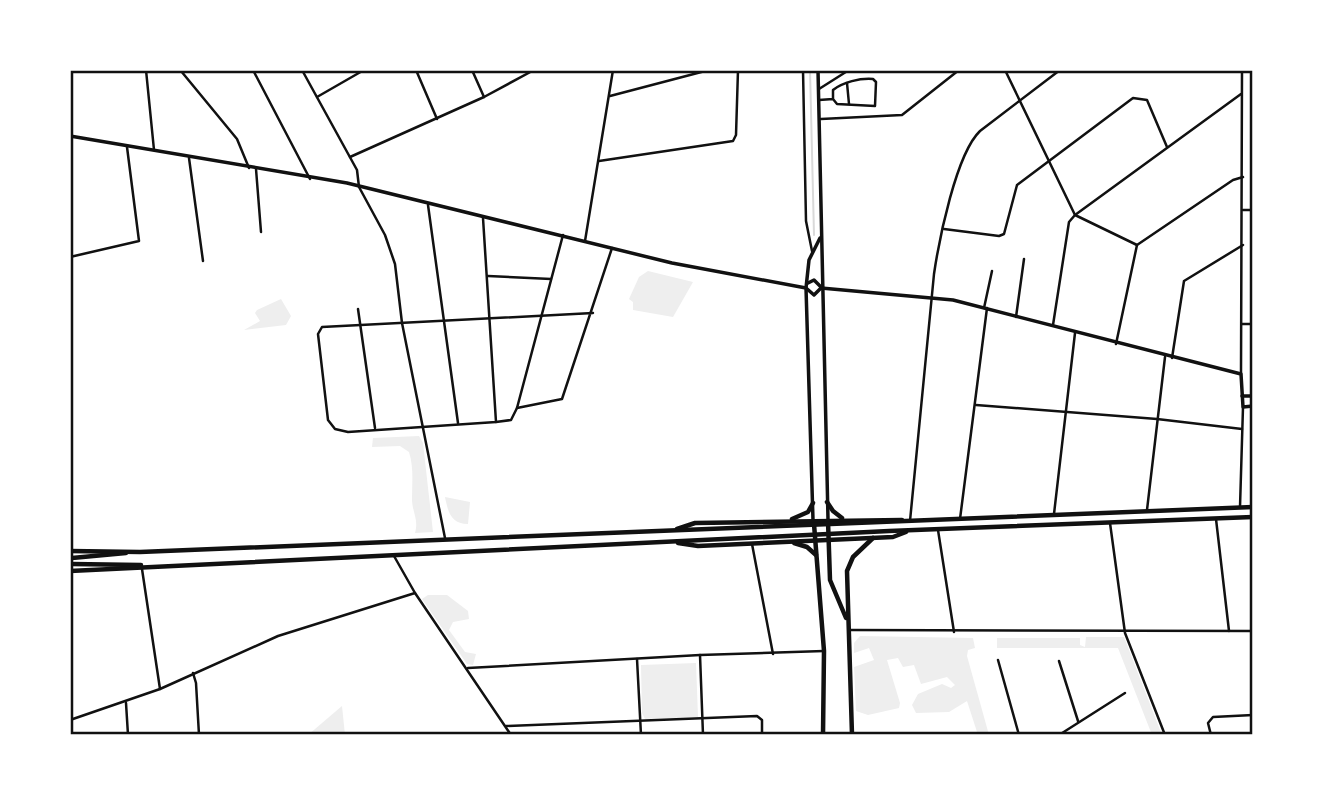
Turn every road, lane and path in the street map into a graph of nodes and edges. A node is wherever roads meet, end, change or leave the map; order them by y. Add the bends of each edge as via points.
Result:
1 (146, 70) edge
2 (181, 70) edge
3 (253, 70) edge
4 (302, 70) edge
5 (364, 70) edge
6 (416, 70) edge
7 (472, 70) edge
8 (534, 70) edge
9 (613, 70) edge
10 (709, 70) edge
11 (738, 70) edge
12 (803, 70) edge
13 (818, 70) edge
14 (849, 70) edge
15 (959, 70) edge
16 (1005, 70) edge
17 (1060, 70) edge
18 (1242, 70) edge
19 (847, 83) junction
20 (819, 89) junction
21 (1241, 94) junction
22 (610, 96) junction
23 (317, 97) junction
24 (484, 97) junction
25 (833, 99) junction
26 (819, 100) junction
27 (1020, 100) junction
28 (849, 105) junction
29 (437, 119) junction
30 (820, 119) junction
31 (70, 136) edge
32 (127, 147) junction
33 (1167, 147) junction
34 (154, 151) junction
35 (350, 157) junction
36 (190, 158) junction
37 (1047, 160) junction
38 (598, 161) junction
39 (249, 168) junction
40 (256, 169) junction
41 (1243, 177) junction
42 (310, 179) junction
43 (359, 187) junction
44 (428, 205) junction
45 (1243, 210) junction
46 (1253, 210) edge
47 (1075, 215) junction
48 (483, 218) junction
49 (944, 229) junction
50 (261, 232) dead end
51 (563, 235) junction
52 (821, 236) junction
53 (585, 241) junction
54 (1243, 244) junction
55 (1137, 245) junction
56 (70, 248) edge
57 (612, 248) junction
58 (812, 252) junction
59 (71, 256) edge
60 (1024, 259) dead end
61 (203, 261) dead end
62 (992, 271) dead end
63 (487, 276) junction
64 (551, 278) junction
65 (806, 288) junction
66 (821, 288) junction
67 (931, 297) junction
68 (985, 308) junction
69 (358, 309) dead end
70 (593, 313) junction
71 (541, 316) junction
72 (1016, 317) junction
73 (490, 320) junction
74 (402, 323) junction
75 (444, 323) junction
76 (1241, 324) junction
77 (1253, 324) edge
78 (360, 325) junction
79 (1053, 327) junction
80 (1075, 333) junction
81 (1116, 344) junction
82 (1165, 357) junction
83 (1172, 358) junction
84 (1241, 374) junction
85 (1242, 396) junction
86 (1253, 396) edge
87 (976, 405) junction
88 (1253, 406) edge
89 (1242, 407) junction
90 (517, 408) junction
91 (1066, 411) junction
92 (1157, 419) junction
93 (496, 422) junction
94 (458, 423) junction
95 (422, 425) junction
96 (375, 428) junction
97 (1242, 429) junction
98 (827, 502) junction
99 (813, 503) junction
100 (1240, 507) junction
101 (1253, 507) edge
102 (1147, 511) junction
103 (1054, 515) junction
104 (1253, 517) edge
105 (828, 519) junction
106 (846, 519) junction
107 (960, 519) junction
108 (1216, 519) junction
109 (813, 520) junction
110 (785, 521) junction
111 (908, 521) junction
112 (1110, 523) junction
113 (677, 529) junction
114 (938, 530) junction
115 (907, 531) junction
116 (445, 538) junction
117 (874, 538) junction
118 (848, 539) junction
119 (828, 540) junction
120 (814, 541) junction
121 (786, 542) junction
122 (678, 543) junction
123 (752, 544) junction
124 (70, 551) edge
125 (140, 552) junction
126 (394, 556) junction
127 (817, 556) junction
128 (71, 565) edge
129 (141, 565) junction
130 (415, 593) junction
131 (848, 621) junction
132 (849, 630) junction
133 (1229, 631) junction
134 (1253, 631) edge
135 (954, 632) junction
136 (1125, 633) junction
137 (824, 651) junction
138 (700, 654) junction
139 (773, 654) junction
140 (637, 659) junction
141 (998, 660) dead end
142 (1059, 661) dead end
143 (468, 668) junction
144 (193, 673) junction
145 (160, 689) junction
146 (1125, 693) dead end
147 (126, 702) junction
148 (1253, 715) edge
149 (703, 718) junction
150 (70, 720) edge
151 (640, 720) junction
152 (1078, 721) junction
153 (506, 726) junction
154 (128, 735) edge
155 (199, 735) edge
156 (511, 735) edge
157 (641, 735) edge
158 (704, 735) edge
159 (762, 735) edge
160 (823, 735) edge
161 (852, 735) edge
162 (1019, 735) edge
163 (1059, 735) edge
164 (1165, 735) edge
165 (1211, 735) edge

1 - 34 street
2 - 39 street via 237,139
3 - 42 street
4 - 23 street
5 - 23 street
6 - 29 street
7 - 24 street
8 - 24 street
9 - 22 street
10 - 22 street
11 - 38 street via 733,141
12 - 58 street via 806,221
13 - 20 street
14 - 20 street
15 - 30 street via 902,114
16 - 27 street
17 - 27 street
18 - 21 street
19 - 25 street via 835,88
19 - 28 street
19 - 28 street via 870,78 876,82 876,105
20 - 26 street
21 - 33 street
21 - 41 street
22 - 38 street
23 - 35 street
24 - 29 street
25 - 26 street
25 - 28 street
26 - 30 street
27 - 37 street
27 - 49 street via 972,138
29 - 35 street
30 - 52 street
31 - 32 street
32 - 34 street
32 - 59 street via 138,242
33 - 37 street via 1147,100 1133,98
33 - 47 street
34 - 36 street
35 - 43 street
36 - 39 street
36 - 61 street
37 - 47 street
37 - 49 street via 1017,185 1004,234
38 - 53 street
39 - 40 street
40 - 42 street
40 - 50 street
41 - 45 street
41 - 55 street
42 - 43 street
43 - 44 street
43 - 74 street via 391,249
44 - 48 street
44 - 75 street
45 - 46 street
45 - 54 street
47 - 55 street
47 - 79 street via 1069,222
48 - 51 street
48 - 63 street
49 - 67 street
51 - 53 street
51 - 64 street
52 - 58 street
52 - 66 street
53 - 57 street
54 - 76 street
54 - 83 street via 1184,281
55 - 81 street
56 - 59 street
57 - 65 street via 719,274
57 - 70 street
58 - 65 street
60 - 72 street
62 - 68 street
63 - 64 street
63 - 73 street
64 - 71 street
65 - 66 street via 814,295
65 - 66 street via 814,280
65 - 99 street
66 - 67 street
66 - 98 street
67 - 68 street
67 - 111 street
68 - 72 street
68 - 87 street
69 - 78 street
70 - 71 street
70 - 90 street via 565,396
71 - 73 street
71 - 90 street
72 - 79 street
73 - 75 street
73 - 93 street
74 - 75 street
74 - 78 street
74 - 95 street
75 - 94 street
76 - 77 street
76 - 84 street
78 - 96 street
78 - 96 street via 320,329 328,420 341,431
79 - 80 street
80 - 81 street
80 - 91 street
81 - 82 street
82 - 83 street
82 - 92 street
83 - 84 street
84 - 85 street
85 - 86 street
85 - 89 street
87 - 91 street
87 - 107 street
88 - 89 street
89 - 97 street
90 - 93 street via 511,421
91 - 92 street
91 - 103 street
92 - 97 street
92 - 102 street
93 - 94 street
94 - 95 street
95 - 96 street
95 - 116 street
97 - 100 street
98 - 105 street
98 - 106 main road
99 - 109 street
99 - 110 main road via 806,514
100 - 101 main road
100 - 102 main road
102 - 103 main road
103 - 107 main road
104 - 108 main road
105 - 106 main road
105 - 109 main road
105 - 119 main road
106 - 111 main road
106 - 118 main road via 832,529
107 - 111 main road
108 - 112 main road
108 - 133 street
109 - 110 main road
109 - 120 main road
110 - 113 main road via 695,523
110 - 121 main road via 803,530
111 - 113 main road
112 - 114 main road
112 - 136 street
113 - 116 main road
114 - 115 main road
114 - 135 street
115 - 117 main road
115 - 122 main road
116 - 125 main road
117 - 118 main road
117 - 131 main road via 849,562
118 - 119 main road
119 - 120 main road
119 - 131 main road via 830,580
120 - 121 main road
120 - 127 main road
121 - 123 main road
121 - 127 main road via 807,547
122 - 123 main road
122 - 126 main road
123 - 139 street
124 - 125 main road
125 - 128 main road
126 - 129 main road
126 - 130 street
127 - 137 main road
128 - 129 main road
129 - 145 street
130 - 143 street
130 - 144 street via 278,636
131 - 132 main road
132 - 135 street
132 - 161 main road
133 - 134 street
133 - 136 street
135 - 136 street
136 - 164 street
137 - 139 street
137 - 160 main road
138 - 139 street
138 - 140 street
138 - 149 street
140 - 143 street
140 - 151 street
141 - 162 street
142 - 152 street
143 - 153 street
144 - 145 street
144 - 155 street
145 - 147 street
146 - 152 street
147 - 150 street
147 - 154 street
148 - 165 street via 1213,717 1208,723
149 - 151 street
149 - 158 street
149 - 159 street via 757,716 762,720
151 - 153 street
151 - 157 street
152 - 163 street
153 - 156 street

